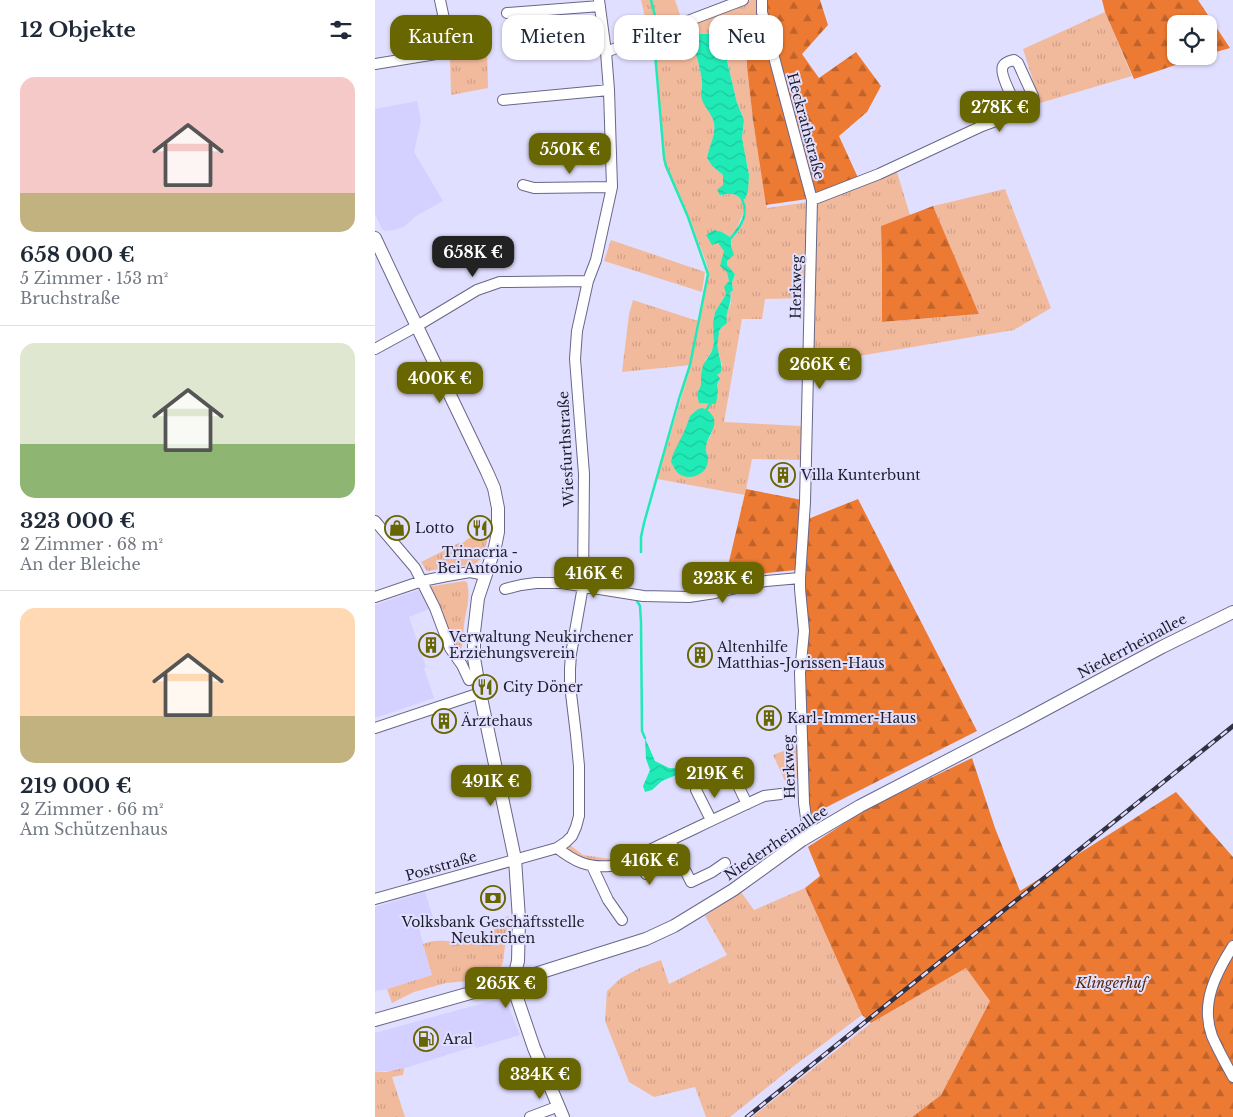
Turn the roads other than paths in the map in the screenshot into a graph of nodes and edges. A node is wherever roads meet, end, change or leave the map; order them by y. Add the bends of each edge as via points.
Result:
1 (440, 0) edge
2 (743, 0) edge
3 (761, 0) edge
4 (599, 3) edge
5 (507, 13) dead end
6 (606, 52) junction
7 (375, 64) edge
8 (609, 90) junction
9 (503, 100) dead end
10 (1015, 114) junction
11 (523, 185) dead end
12 (612, 187) junction
13 (812, 200) junction
14 (375, 238) edge
15 (588, 280) junction
16 (417, 326) junction
17 (375, 349) edge
18 (375, 521) edge
19 (485, 575) junction
20 (800, 578) junction
21 (423, 581) junction
22 (583, 586) junction
23 (505, 590) dead end
24 (375, 597) edge
25 (1233, 612) edge
26 (469, 680) dead end
27 (480, 693) junction
28 (375, 728) edge
29 (733, 775) dead end
30 (696, 790) dead end
31 (781, 794) dead end
32 (747, 804) junction
33 (711, 820) junction
34 (814, 832) junction
35 (671, 840) junction
36 (557, 848) junction
37 (637, 856) junction
38 (679, 858) junction
39 (515, 859) junction
40 (725, 863) dead end
41 (592, 866) junction
42 (375, 899) edge
43 (622, 920) dead end
44 (1233, 946) edge
45 (513, 981) junction
46 (375, 1020) edge
47 (1233, 1077) edge
48 (561, 1112) edge
49 (530, 1117) edge

1 - 7 street via 446,35 441,51
2 - 6 street
3 - 13 street, Heckrathstraße
4 - 5 street
4 - 6 street, Wiesfurthstraße
6 - 8 street, Wiesfurthstraße
8 - 9 street
8 - 12 street, Wiesfurthstraße
10 - 10 street via 1029,109 1034,102 1014,60 1002,67 1017,108
10 - 13 street
11 - 12 street via 534,188
12 - 15 street, Wiesfurthstraße via 596,260
13 - 20 street, Herkweg via 805,502
14 - 16 main road
15 - 16 street via 500,282 477,290
15 - 22 street, Wiesfurthstraße via 577,331 575,359 584,474
16 - 17 street
16 - 19 main road via 494,488 498,532
18 - 21 street
19 - 21 street via 470,572
19 - 27 main road via 478,598 474,632 474,658
20 - 22 street via 689,596 639,596
20 - 34 street, Herkweg via 804,631 800,673 804,803 806,818
21 - 24 street
21 - 26 street via 450,648
22 - 23 street via 535,583
22 - 36 street, Wiesfurthstraße via 570,670 579,766 579,816 572,836
25 - 34 main road, Niederrheinallee
27 - 28 street
27 - 39 main road
29 - 32 street
30 - 33 street
31 - 32 street via 765,796
32 - 33 street
33 - 35 street
34 - 45 main road, Niederrheinallee via 733,890 674,926 646,939
35 - 37 street
35 - 38 street
36 - 39 street, Wiesfurthstraße
36 - 41 street via 571,859
37 - 38 street via 646,874
37 - 41 street via 611,866
38 - 40 street via 691,882
39 - 42 street, Poststraße
39 - 45 main road via 519,936
41 - 43 street via 608,900
44 - 47 street via 1219,969 1209,996 1208,1016 1212,1035
45 - 46 main road, Niederrheinallee
45 - 48 main road via 534,1048
48 - 49 street

